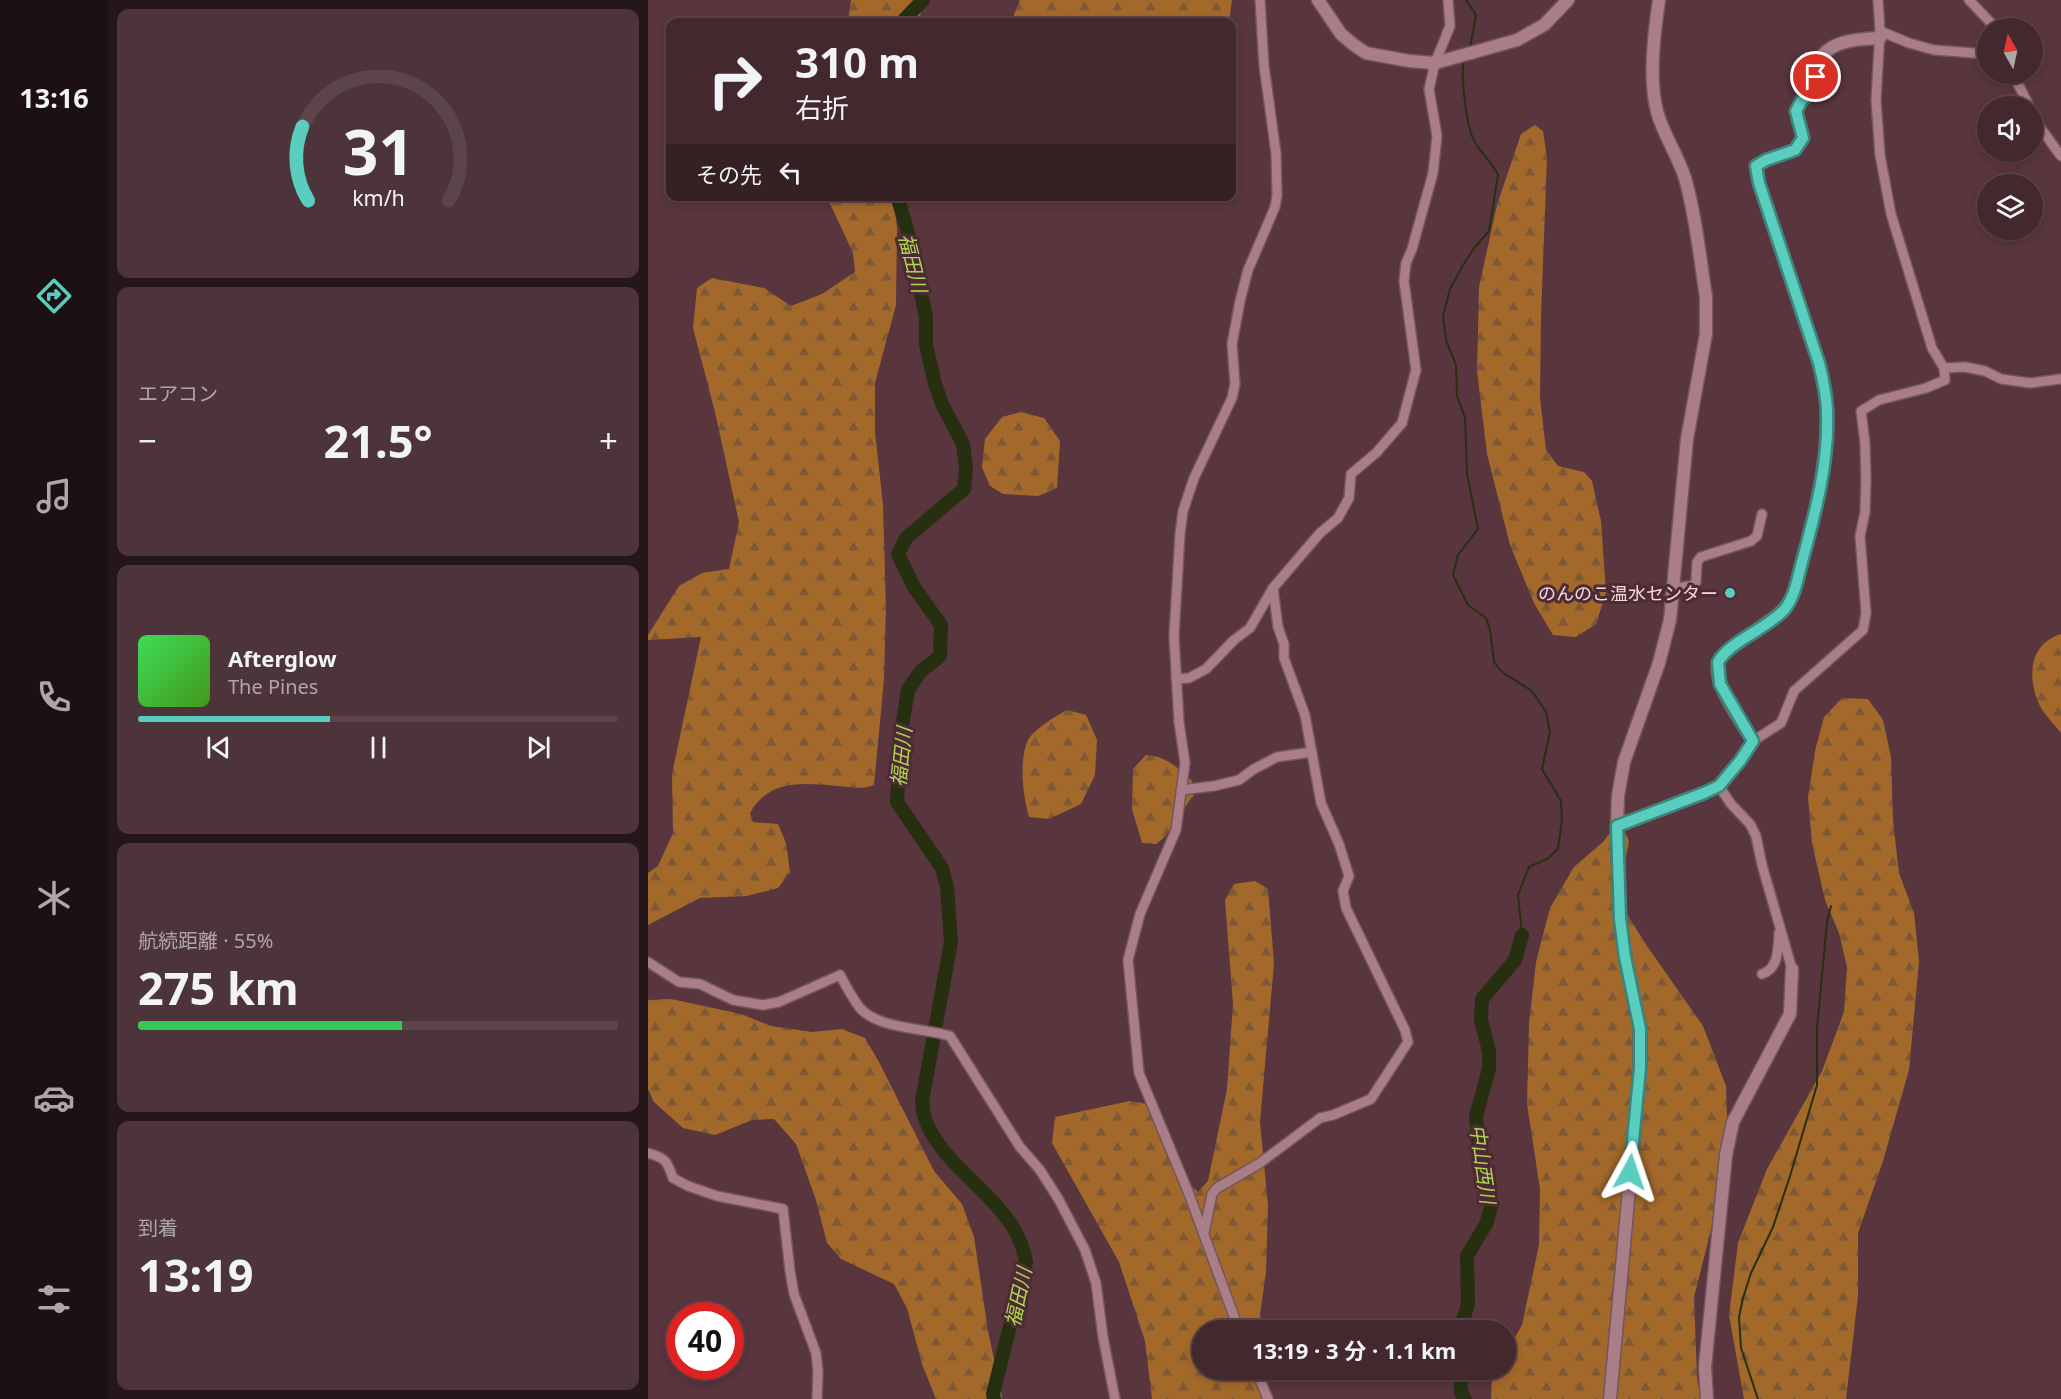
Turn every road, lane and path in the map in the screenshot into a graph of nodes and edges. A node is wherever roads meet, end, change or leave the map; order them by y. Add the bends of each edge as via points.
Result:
1 (1260, 0) edge
2 (1318, 0) edge
3 (1448, 0) edge
4 (1568, 0) edge
5 (1659, 0) edge
6 (1878, 0) edge
7 (1969, 0) edge
8 (1986, 18) edge
9 (1880, 35) junction
10 (1977, 53) edge
11 (1435, 63) junction
12 (2043, 131) edge
13 (2061, 156) edge
14 (1944, 368) junction
15 (2061, 379) edge
16 (1762, 514) dead end
17 (1273, 588) junction
18 (1673, 589) junction
19 (1176, 679) junction
20 (1753, 741) junction
21 (1312, 752) junction
22 (1719, 786) junction
23 (1181, 790) junction
24 (1617, 826) junction
25 (1780, 927) junction
26 (648, 962) edge
27 (1792, 969) joint
28 (1762, 974) dead end
29 (648, 1153) edge
30 (1204, 1236) junction
31 (1235, 1320) edge
32 (1260, 1380) edge
33 (817, 1399) edge
34 (1115, 1399) edge
35 (1268, 1399) edge
36 (1610, 1399) edge
37 (1707, 1399) edge

1 - 19 street via 1277,196 1240,301 1232,344 1232,398 1194,478 1183,511 1174,636
2 - 11 street via 1341,34 1366,52
3 - 11 street via 1450,26
4 - 11 street via 1544,25 1517,40
5 - 18 street via 1654,97 1686,180 1707,314 1687,439
6 - 9 street
7 - 8 street
9 - 10 street via 1934,50
9 - 14 street via 1876,100 1880,155 1891,214 1932,348
9 - 20 street via 1844,42 1825,52 1818,63 1814,91 1796,111 1803,138 1795,150 1756,166 1819,363 1827,414 1826,452 1814,516 1792,597 1770,622 1729,648 1718,662 1720,684
11 - 17 street via 1429,89 1437,136 1432,173 1404,281 1416,370 1402,423 1351,474 1349,498 1338,518
12 - 13 street
14 - 15 street via 1965,367 2001,379 2030,383
14 - 20 street via 1945,381 1879,400 1861,411 1866,480 1860,536 1866,614 1863,630 1794,691 1781,723
16 - 18 street via 1757,536 1701,557 1694,585
17 - 19 street via 1250,628 1206,669 1189,678
17 - 21 street via 1284,658 1305,715
18 - 24 street via 1664,645 1624,762
19 - 23 street via 1185,763
20 - 22 street
21 - 23 street via 1278,757 1239,780
21 - 30 street via 1321,803 1349,876 1343,891 1346,909 1408,1042 1371,1099 1320,1118 1260,1163 1217,1188 1212,1194
22 - 24 street
22 - 25 street via 1756,836
23 - 30 street via 1176,831 1140,914 1128,960 1139,1073
24 - 36 street via 1620,919 1640,1029 1640,1068
25 - 27 street
25 - 28 street via 1774,967
26 - 34 street via 679,982 700,984 733,1000 763,1005 779,1002 840,975 861,1009 874,1017 950,1036 1020,1147 1059,1200 1085,1250 1096,1284
27 - 37 street via 1790,1014 1733,1122 1726,1155 1705,1367
29 - 33 street via 668,1162 673,1178 688,1186 727,1199 783,1209 794,1294 816,1353
30 - 31 street
32 - 35 street

